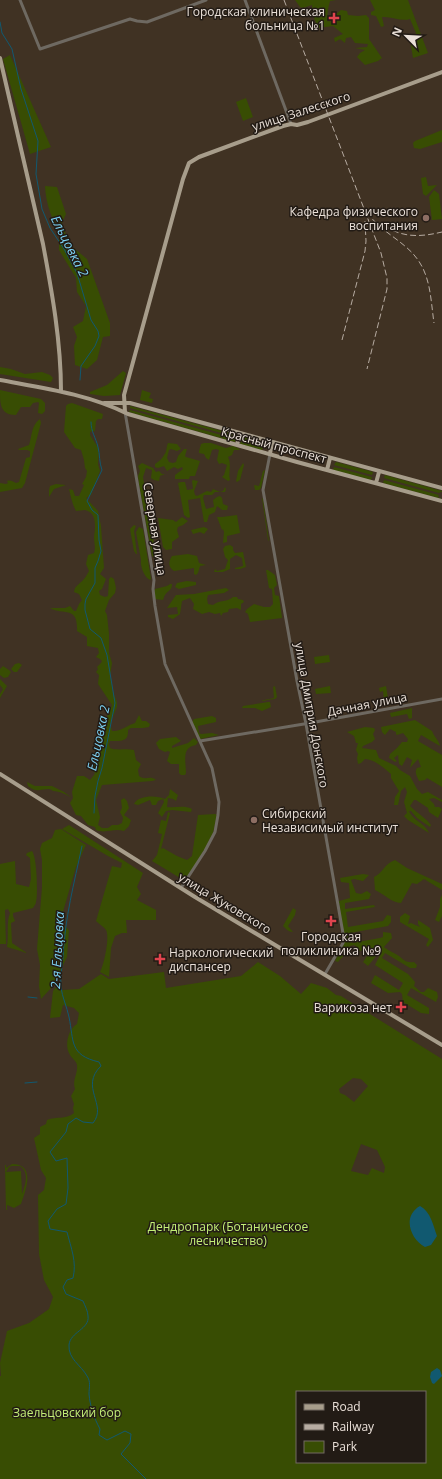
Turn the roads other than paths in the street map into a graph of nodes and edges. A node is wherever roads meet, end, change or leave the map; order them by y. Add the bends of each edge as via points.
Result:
1 (20, 0) edge
2 (206, 0) edge
3 (245, 0) edge
4 (0, 58) edge
5 (442, 72) edge
6 (291, 124) junction
7 (189, 163) joint
8 (0, 380) edge
9 (61, 391) junction
10 (123, 402) junction
11 (102, 403) junction
12 (125, 412) junction
13 (240, 433) junction
14 (272, 442) junction
15 (237, 445) junction
16 (270, 454) junction
17 (330, 458) junction
18 (327, 470) junction
19 (379, 472) junction
20 (376, 483) junction
21 (442, 488) edge
22 (442, 501) edge
23 (442, 699) edge
24 (306, 724) junction
25 (200, 741) junction
26 (0, 774) edge
27 (181, 888) junction
28 (325, 974) junction
29 (442, 1045) edge

1 - 2 street via 40,49 130,19 147,22
3 - 6 street
4 - 9 main road via 48,270 58,343
5 - 6 main road, улица Залесского via 302,124
6 - 7 main road, улица Залесского via 199,157
7 - 10 main road, Северная улица via 163,247
8 - 9 main road, Красный проспект
9 - 11 main road, Красный проспект
10 - 11 main road, Красный проспект
10 - 12 main road, Северная улица
10 - 13 main road, Красный проспект
11 - 12 main road, Красный проспект
12 - 15 main road, Красный проспект
12 - 25 street, Северная улица via 154,580 155,606 165,664
13 - 14 main road, Красный проспект
13 - 15 main road
14 - 16 main road
14 - 17 main road, Красный проспект
15 - 16 main road, Красный проспект
16 - 18 main road, Красный проспект
16 - 24 street, улица Дмитрия Донского via 263,490 296,681
17 - 18 main road
17 - 19 main road, Красный проспект
18 - 20 main road, Красный проспект
19 - 20 main road
19 - 21 main road, Красный проспект
20 - 22 main road, Красный проспект
23 - 24 street, Дачная улица
24 - 25 street, Дачная улица
24 - 28 street, улица Дмитрия Донского via 344,939
25 - 27 street, Северная улица via 212,768 218,798 218,815 210,842
26 - 27 main road, улица Жуковского
27 - 28 main road, улица Жуковского
28 - 29 main road, улица Жуковского

